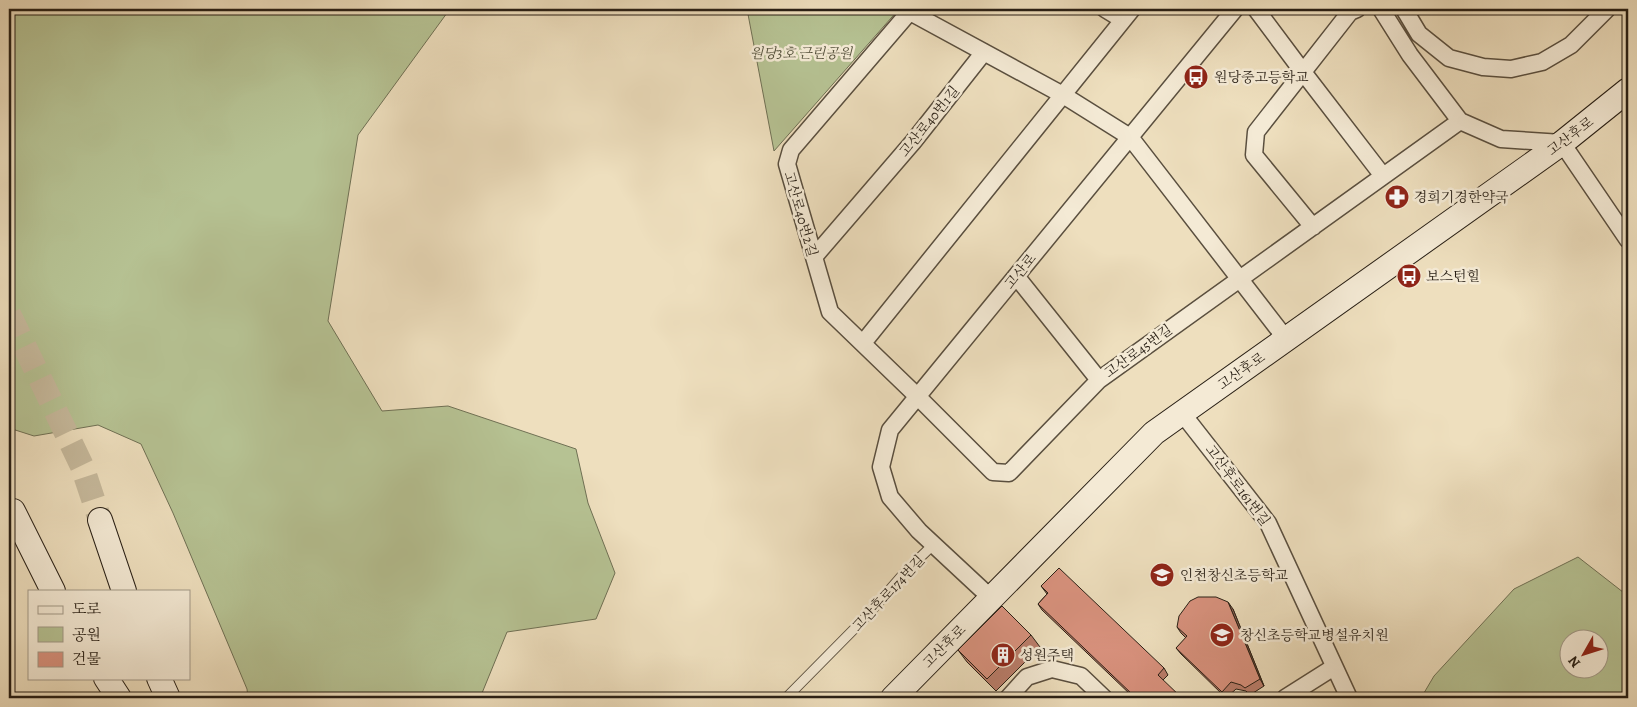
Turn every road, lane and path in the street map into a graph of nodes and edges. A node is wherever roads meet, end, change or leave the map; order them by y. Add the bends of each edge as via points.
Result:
1 (1105, 9) edge
2 (1235, 9) edge
3 (1256, 9) edge
4 (1357, 9) edge
5 (1381, 9) edge
6 (1404, 9) edge
7 (1607, 9) edge
8 (911, 10) edge
9 (1128, 15) edge
10 (984, 52) junction
11 (1303, 72) junction
12 (1628, 90) edge
13 (1062, 95) junction
14 (1460, 121) junction
15 (1130, 137) junction
16 (1562, 142) junction
17 (1384, 176) junction
18 (1313, 227) junction
19 (1628, 240) edge
20 (814, 258) junction
21 (1016, 276) junction
22 (1240, 279) junction
23 (1286, 339) junction
24 (862, 344) junction
25 (1099, 380) junction
26 (917, 396) junction
27 (1182, 413) junction
28 (13, 511) dead end
29 (100, 520) tunnel mouth
30 (934, 544) junction
31 (52, 590) edge
32 (124, 590) edge
33 (991, 598) junction
34 (1334, 667) junction
35 (107, 680) edge
36 (160, 680) edge
37 (119, 698) edge
38 (168, 698) edge
39 (786, 698) edge
40 (893, 698) edge
41 (1008, 698) edge
42 (1104, 698) edge
43 (1285, 698) edge
44 (1349, 698) edge

1 - 9 street
2 - 15 street, 고산로
3 - 11 street
4 - 11 street via 1350,12
5 - 14 street via 1410,55
6 - 7 street via 1419,34 1449,58 1483,67 1511,69 1542,62 1572,45
8 - 10 street
8 - 20 street, 고산로40번2길 via 791,150 787,164
9 - 13 street
10 - 13 street
10 - 20 street, 고산로40번1길 via 913,142
11 - 17 street
11 - 18 street via 1256,132 1254,155
12 - 16 main road, 고산후로
13 - 15 street
13 - 24 street
14 - 16 street via 1501,140
14 - 17 street, 고산로45번길
15 - 21 street, 고산로
15 - 22 street
16 - 19 street
16 - 23 main road, 고산후로
17 - 18 street, 고산로45번길
18 - 22 street, 고산로45번길
20 - 24 street, 고산로40번2길 via 830,312
21 - 25 street
21 - 26 street, 고산로
22 - 23 street
22 - 25 street, 고산로45번길
23 - 27 main road, 고산후로
24 - 26 street, 고산로40번2길
25 - 26 street, 고산로45번길 via 1009,473 993,472
26 - 30 street, 고산로 via 890,430 881,467 890,497
27 - 33 main road, 고산후로 via 1154,433
27 - 34 street, 고산후로161번길 via 1268,523
28 - 31 main road
29 - 32 main road
30 - 33 street, 고산후로174번길
30 - 39 lane, 고산후로174번길
33 - 40 main road, 고산후로
34 - 43 street
34 - 44 street, 고산후로161번길
35 - 37 main road
36 - 38 main road
41 - 42 street via 1028,677 1052,669 1081,676

